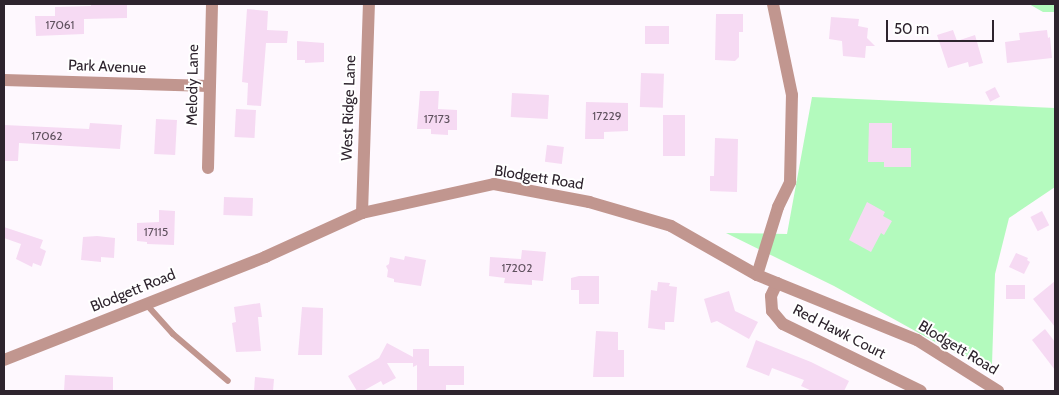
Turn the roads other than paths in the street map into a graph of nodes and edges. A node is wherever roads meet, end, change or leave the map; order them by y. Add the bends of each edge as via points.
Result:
1 (212, 4) edge
2 (369, 4) edge
3 (773, 4) edge
4 (4, 80) edge
5 (209, 86) junction
6 (208, 168) dead end
7 (362, 213) junction
8 (757, 275) junction
9 (777, 283) junction
10 (146, 304) junction
11 (4, 360) edge
12 (228, 381) dead end
13 (921, 391) edge
14 (998, 391) edge

1 - 5 street, Melody Lane
2 - 7 street, West Ridge Lane
3 - 8 street via 792,95 790,182 778,207
4 - 5 street, Park Avenue
5 - 6 street, Melody Lane
7 - 8 street, Blodgett Road via 494,184 589,202 671,226
7 - 10 street, Blodgett Road via 266,257
8 - 9 street, Blodgett Road
9 - 13 street, Red Hawk Court via 771,296 772,311 783,324
9 - 14 street, Blodgett Road via 917,340
10 - 11 street, Blodgett Road
10 - 12 lane via 173,334

